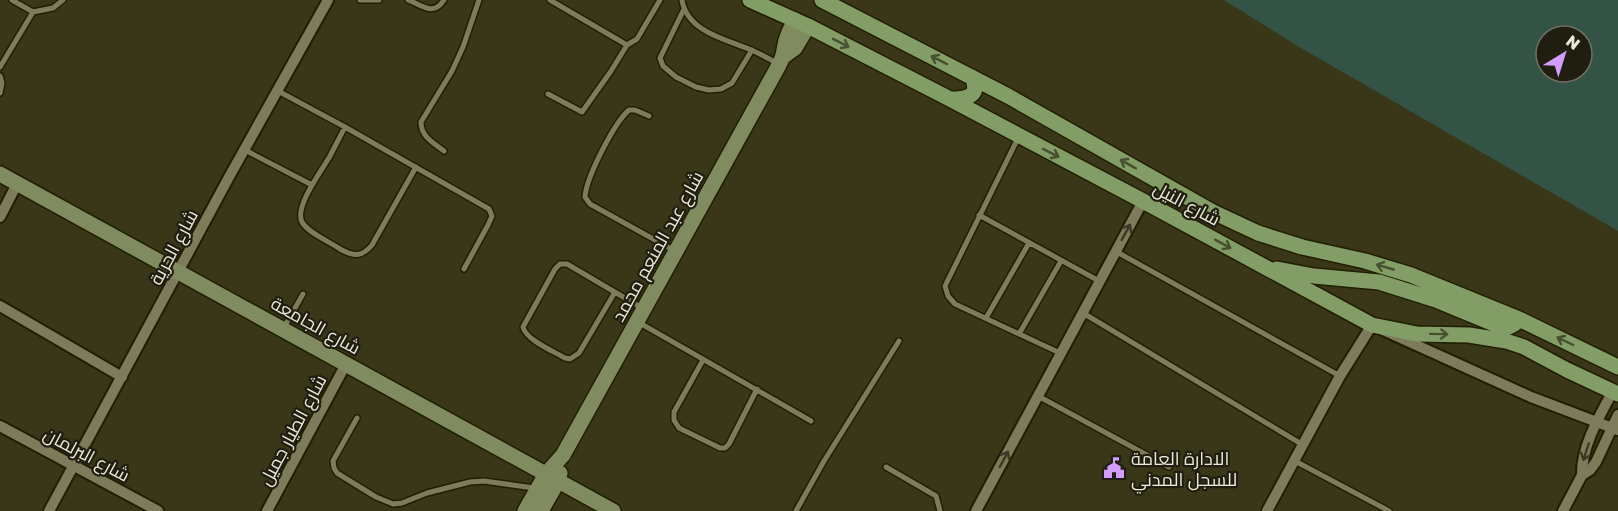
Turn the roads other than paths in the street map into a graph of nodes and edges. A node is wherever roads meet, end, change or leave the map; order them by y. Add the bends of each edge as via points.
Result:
1 (12, 0) edge
2 (63, 0) edge
3 (328, 0) edge
4 (360, 0) edge
5 (379, 0) edge
6 (408, 0) edge
7 (444, 0) edge
8 (479, 0) edge
9 (550, 0) edge
10 (660, 0) edge
11 (682, 0) edge
12 (750, 0) edge
13 (822, 0) edge
14 (684, 9) junction
15 (33, 12) junction
16 (802, 23) junction
17 (627, 45) junction
18 (752, 50) junction
19 (782, 60) junction
20 (0, 67) edge
21 (0, 76) edge
22 (972, 77) junction
23 (278, 91) junction
24 (0, 93) edge
25 (548, 94) dead end
26 (950, 99) junction
27 (649, 116) dead end
28 (345, 127) junction
29 (1019, 136) junction
30 (244, 150) junction
31 (444, 151) dead end
32 (416, 167) junction
33 (0, 174) edge
34 (17, 184) junction
35 (312, 185) junction
36 (1143, 201) junction
37 (980, 215) junction
38 (0, 217) edge
39 (1029, 243) junction
40 (1115, 251) junction
41 (676, 252) junction
42 (1061, 261) junction
43 (1265, 268) junction
44 (464, 269) dead end
45 (178, 272) junction
46 (1099, 281) junction
47 (615, 292) junction
48 (303, 294) dead end
49 (0, 306) edge
50 (1082, 312) junction
51 (641, 316) junction
52 (986, 318) junction
53 (1519, 319) junction
54 (1372, 325) junction
55 (283, 330) junction
56 (1019, 334) junction
57 (899, 341) dead end
58 (1061, 354) junction
59 (704, 360) junction
60 (346, 364) junction
61 (1618, 367) edge
62 (1340, 376) junction
63 (122, 377) junction
64 (1616, 389) edge
65 (757, 390) junction
66 (1038, 396) junction
67 (1618, 415) edge
68 (357, 418) dead end
69 (811, 421) dead end
70 (1597, 421) junction
71 (0, 426) edge
72 (1615, 429) edge
73 (1303, 445) junction
74 (1295, 461) junction
75 (74, 465) junction
76 (886, 467) dead end
77 (1169, 467) dead end
78 (1582, 475) junction
79 (552, 478) junction
80 (537, 488) junction
81 (49, 511) edge
82 (158, 511) edge
83 (267, 511) edge
84 (525, 511) edge
85 (541, 511) edge
86 (613, 511) edge
87 (796, 511) edge
88 (940, 511) edge
89 (976, 511) edge
90 (1268, 511) edge
91 (1389, 511) edge
92 (1563, 511) edge

1 - 15 lane
2 - 15 lane via 53,8
3 - 23 street, شارع الحرية
4 - 5 lane
6 - 7 lane via 428,9 435,9
8 - 31 lane via 452,71 421,122 425,136
9 - 17 lane
10 - 17 lane via 637,39
11 - 14 lane
12 - 16 main road, شارع النيل
22 -> 13 main road, شارع النيل
14 - 18 lane via 701,28 721,40
14 - 18 lane via 660,58 676,77 696,87 721,89 732,84
15 - 20 lane
16 - 19 main road, شارع عبد المنعم محمد via 785,45
16 -> 26 main road, شارع النيل
17 - 25 lane via 582,112
18 - 19 lane
19 - 41 main road, شارع عبد المنعم محمد
21 - 24 lane
22 - 26 main road via 976,85 970,96
53 -> 22 main road, شارع النيل via 1411,274 1258,233 1213,212
23 - 28 lane
23 - 30 street, شارع الحرية
26 - 29 main road, شارع النيل
27 - 41 lane via 635,110 622,116 594,169 585,197 590,204
28 - 32 lane
28 - 35 lane
29 -> 36 main road, شارع النيل
29 - 37 lane
30 - 35 lane
30 - 45 street, شارع الحرية
32 - 35 lane via 372,245 357,255 309,230 301,221 303,203
32 - 44 lane via 489,209 489,225
33 - 34 main road, شارع الجامعة
34 - 38 street
34 - 45 main road, شارع الجامعة
40 -> 36 street
36 -> 43 main road, شارع النيل
37 - 39 lane
37 - 52 lane via 945,286 956,304
39 - 42 lane
39 - 52 lane
40 - 46 street
40 - 62 lane
41 - 51 main road, شارع عبد المنعم محمد
42 - 46 lane
42 - 56 lane
43 - 53 main road via 1379,282 1504,328
43 - 54 main road, شارع النيل
45 - 55 main road, شارع الجامعة
45 - 63 street, شارع الحرية
46 - 50 street
47 - 47 lane via 567,264 560,264 523,327 524,333 570,358 579,352
47 - 51 lane
48 - 55 lane
49 - 63 street
50 - 58 street
50 - 73 lane
51 - 59 lane
51 - 79 main road, شارع عبد المنعم محمد
52 - 56 lane
61 -> 53 main road, شارع النيل
54 - 62 street
54 -> 64 main road, شارع النيل via 1417,334 1469,335 1506,341
54 - 70 street via 1531,397
55 - 60 main road, شارع الجامعة
56 - 58 lane
57 - 87 lane
58 - 66 street
59 - 65 lane
59 - 65 lane via 674,412 679,428 725,448
60 - 79 main road, شارع الجامعة
60 - 83 street, شارع الطيار جميل
62 - 73 street
63 - 75 street, شارع الحرية
64 - 70 street
65 - 69 lane
66 - 77 lane
89 -> 66 street
67 - 72 street
68 - 80 lane via 333,461 334,468 393,504 470,482
70 - 72 street
70 -> 78 street via 1583,458
71 - 75 street, شارع البرلمان
72 - 78 street via 1596,462
73 - 74 street
74 - 90 street
74 - 91 lane
75 - 81 street, شارع الحرية
75 - 82 street, شارع البرلمان
76 - 88 lane via 936,496
78 - 92 street
79 - 80 main road, شارع عبد المنعم محمد
79 - 85 main road, شارع عبد المنعم محمد
79 - 86 main road, شارع الجامعة
80 - 84 main road, شارع عبد المنعم محمد

